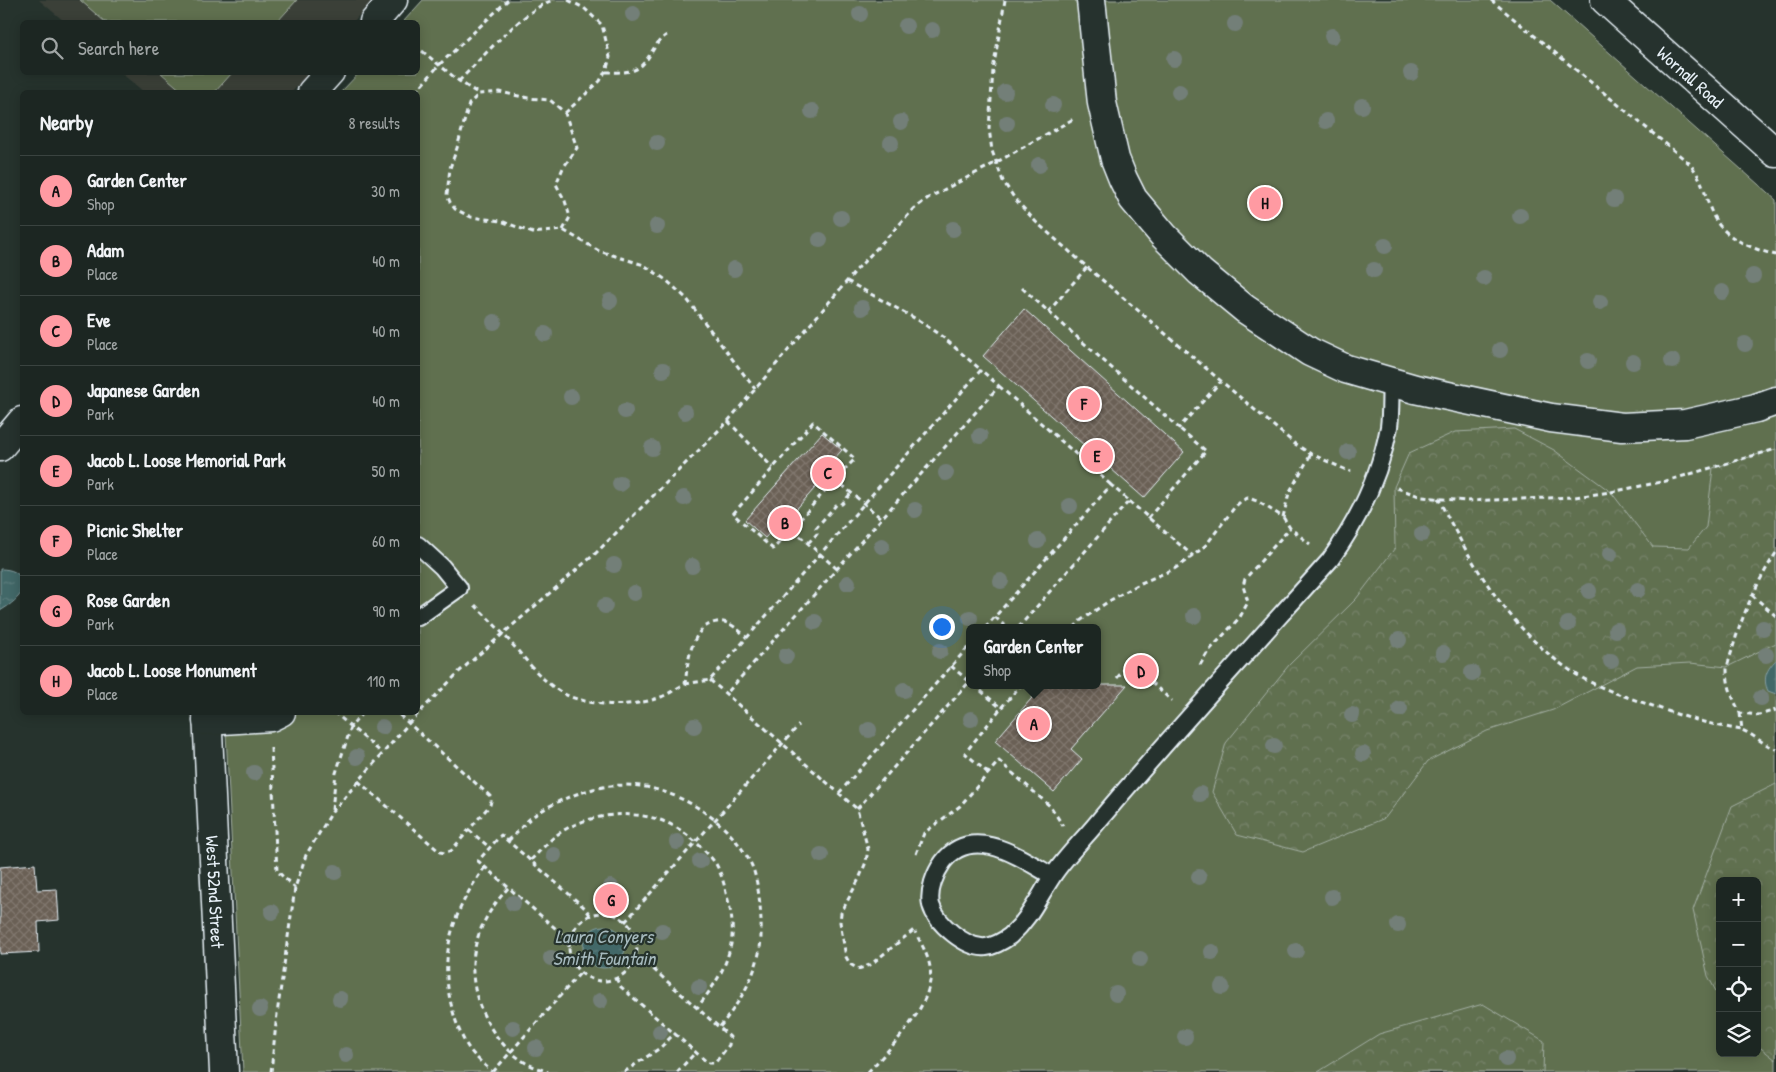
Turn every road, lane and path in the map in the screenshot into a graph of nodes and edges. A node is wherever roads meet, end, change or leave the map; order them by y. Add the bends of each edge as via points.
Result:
1 (393, 0) edge
2 (508, 0) edge
3 (554, 0) edge
4 (568, 0) edge
5 (1091, 0) edge
6 (1491, 0) edge
7 (1605, 0) edge
8 (376, 20) edge
9 (667, 35) dead end
10 (422, 51) dead end
11 (439, 65) junction
12 (605, 72) junction
13 (327, 75) edge
14 (459, 81) junction
15 (314, 90) edge
16 (418, 90) edge
17 (479, 94) junction
18 (1102, 103) junction
19 (565, 113) junction
20 (1776, 152) edge
21 (563, 230) junction
22 (1776, 256) edge
23 (1087, 267) dead end
24 (848, 281) junction
25 (1022, 288) dead end
26 (1048, 312) junction
27 (981, 370) junction
28 (1221, 381) dead end
29 (1391, 381) junction
30 (999, 386) junction
31 (755, 389) junction
32 (1776, 401) edge
33 (728, 421) junction
34 (20, 423) edge
35 (1179, 428) junction
36 (0, 447) edge
37 (1311, 454) dead end
38 (773, 468) junction
39 (836, 479) junction
40 (1111, 485) junction
41 (851, 493) junction
42 (1438, 498) dead end
43 (1129, 501) junction
44 (864, 504) junction
45 (1283, 517) junction
46 (1148, 518) junction
47 (882, 519) junction
48 (792, 529) junction
49 (808, 543) junction
50 (420, 547) edge
51 (1776, 553) edge
52 (820, 554) junction
53 (1193, 556) junction
54 (837, 570) junction
55 (459, 588) junction
56 (1752, 595) junction
57 (420, 616) edge
58 (1776, 616) edge
59 (995, 617) junction
60 (989, 624) edge
61 (1003, 624) edge
62 (1021, 624) edge
63 (1077, 624) edge
64 (502, 633) junction
65 (747, 638) junction
66 (966, 649) edge
67 (951, 666) junction
68 (1199, 671) dead end
69 (1117, 678) dead end
70 (966, 679) edge
71 (710, 680) junction
72 (684, 684) junction
73 (966, 686) edge
74 (979, 689) edge
75 (1018, 689) edge
76 (726, 694) junction
77 (1178, 706) dead end
78 (1001, 708) junction
79 (420, 710) edge
80 (1776, 710) edge
81 (1740, 713) junction
82 (276, 715) edge
83 (337, 715) edge
84 (360, 715) edge
85 (400, 715) edge
86 (415, 715) edge
87 (207, 717) edge
88 (408, 722) junction
89 (799, 725) dead end
90 (351, 727) junction
91 (1742, 730) junction
92 (782, 744) junction
93 (1776, 749) edge
94 (382, 753) junction
95 (988, 774) junction
96 (358, 781) junction
97 (839, 793) junction
98 (857, 809) junction
99 (332, 812) junction
100 (715, 820) junction
101 (468, 830) junction
102 (1068, 832) dead end
103 (508, 841) junction
104 (696, 842) junction
105 (490, 848) junction
106 (916, 855) dead end
107 (531, 860) junction
108 (485, 866) junction
109 (1052, 876) junction
110 (294, 888) junction
111 (508, 888) junction
112 (935, 912) junction
113 (590, 915) junction
114 (625, 922) junction
115 (914, 930) junction
116 (570, 938) junction
117 (635, 956) junction
118 (580, 972) junction
119 (616, 978) junction
120 (697, 1008) junction
121 (719, 1028) junction
122 (675, 1033) junction
123 (511, 1052) junction
124 (696, 1052) junction
125 (224, 1072) edge
126 (271, 1072) edge
127 (493, 1072) edge
128 (548, 1072) edge
129 (624, 1072) edge
130 (677, 1072) edge
131 (868, 1072) edge

1 - 8 street
2 - 11 path
3 - 14 path via 520,21
4 - 12 path via 584,8 602,25 610,57
5 - 18 street
6 - 22 path via 1689,163 1701,180 1712,214 1729,236
7 - 20 street, Wornall Road
9 - 12 path via 662,37 645,63 635,70
10 - 11 path
11 - 14 path
11 - 16 path
12 - 19 path via 600,81
13 - 15 street
14 - 17 path
17 - 19 path via 500,92 550,100
17 - 21 path via 469,104 450,168 447,195 450,202 471,217 501,221 533,233
18 - 24 path via 928,198 901,222
18 - 29 street via 1115,159 1133,199 1200,272 1245,308 1310,352 1346,369
19 - 21 path via 577,148 556,184 570,217
21 - 31 path via 599,252 644,265 666,280 686,298
23 - 26 path
24 - 27 path via 918,320
24 - 31 path
25 - 26 path
26 - 35 path
27 - 30 path
27 - 44 path
28 - 35 path
29 - 32 street via 1552,418 1622,427 1685,424
29 - 109 lane via 1389,426 1375,479 1347,536 1330,560
30 - 40 path
30 - 47 path
31 - 33 path
33 - 38 path
33 - 64 path via 596,553
34 - 36 street
35 - 46 path via 1206,451
37 - 45 path via 1289,493
38 - 39 path via 813,422 855,459
38 - 48 path via 733,514 773,549
39 - 41 path
39 - 48 path
40 - 43 path
40 - 59 path
41 - 44 path
41 - 49 path via 816,528 816,534
42 - 91 path via 1476,567 1510,616 1572,672 1606,689 1671,713
43 - 46 path
43 - 62 path
44 - 47 path
44 - 52 path
45 - 53 path via 1248,498 1240,501 1206,545
45 - 68 path via 1290,528 1245,579 1243,586 1248,602 1244,611 1208,652
46 - 53 path
47 - 54 path
48 - 49 path
49 - 52 path
50 - 55 lane
51 - 56 path
52 - 54 path
52 - 65 path
53 - 63 path via 1109,601
54 - 76 path
55 - 57 lane
55 - 64 path
56 - 58 path
56 - 81 path via 1727,667 1731,695
59 - 60 path
59 - 61 path
64 - 72 path via 538,672 570,697 619,705 662,696
64 - 79 path
65 - 71 path
65 - 72 path via 731,624 720,621 708,624 697,635 690,650
66 - 67 path
67 - 70 path
67 - 97 path
69 - 77 path via 1126,667 1135,668
71 - 72 path
71 - 76 path
73 - 98 path
74 - 78 path
75 - 78 path
76 - 92 path
78 - 95 path via 965,753
80 - 81 path via 1759,716
81 - 91 path
82 - 87 street
82 - 110 path via 272,776 278,871
83 - 90 path
84 - 90 path
85 - 88 path
86 - 88 path
87 - 125 street, West 52nd Street
88 - 94 path
88 - 101 path via 490,796 490,805
89 - 92 path
90 - 94 path
90 - 99 path via 336,773
91 - 93 path
92 - 97 path
92 - 100 path
94 - 96 path
95 - 102 path via 999,761 1051,807
95 - 106 path via 960,806 924,833
96 - 99 path
96 - 101 path via 440,852 451,851
97 - 98 path
98 - 115 path via 868,849 859,879 840,913 846,957 858,969 870,965
99 - 110 path via 306,855
100 - 103 path via 669,794 645,787 614,786 565,798 537,813
100 - 104 path
100 - 121 path via 735,840 752,867 761,923 760,948 753,975 741,1000
101 - 105 path
103 - 105 path via 501,835
103 - 107 path
104 - 107 path via 661,820 614,815 595,818 564,830
104 - 114 path
104 - 120 path via 716,864 722,878 731,908 732,930 722,971
105 - 108 path via 478,862
107 - 113 path
108 - 111 path
108 - 127 path via 464,899 451,929 446,988 456,1025 471,1050
109 - 112 lane via 1032,912 1000,943 985,947 968,944 940,921
109 - 112 lane via 1010,853 984,844 958,847 937,870 931,891
110 - 126 path
111 - 116 path
111 - 123 path via 484,922 473,959 474,982 486,1021
112 - 115 path
113 - 114 path via 608,913
113 - 116 path via 579,922
114 - 117 path via 635,937
115 - 131 path via 930,968 928,990 912,1023
116 - 118 path via 570,957
117 - 119 path via 626,971
117 - 120 path
118 - 119 path via 598,980
118 - 123 path
119 - 122 path via 620,986
120 - 121 path
121 - 124 path via 730,1038 729,1045 715,1063 708,1063
122 - 124 path
122 - 129 path via 660,1048
123 - 127 path
123 - 128 path via 526,1063
124 - 130 path

